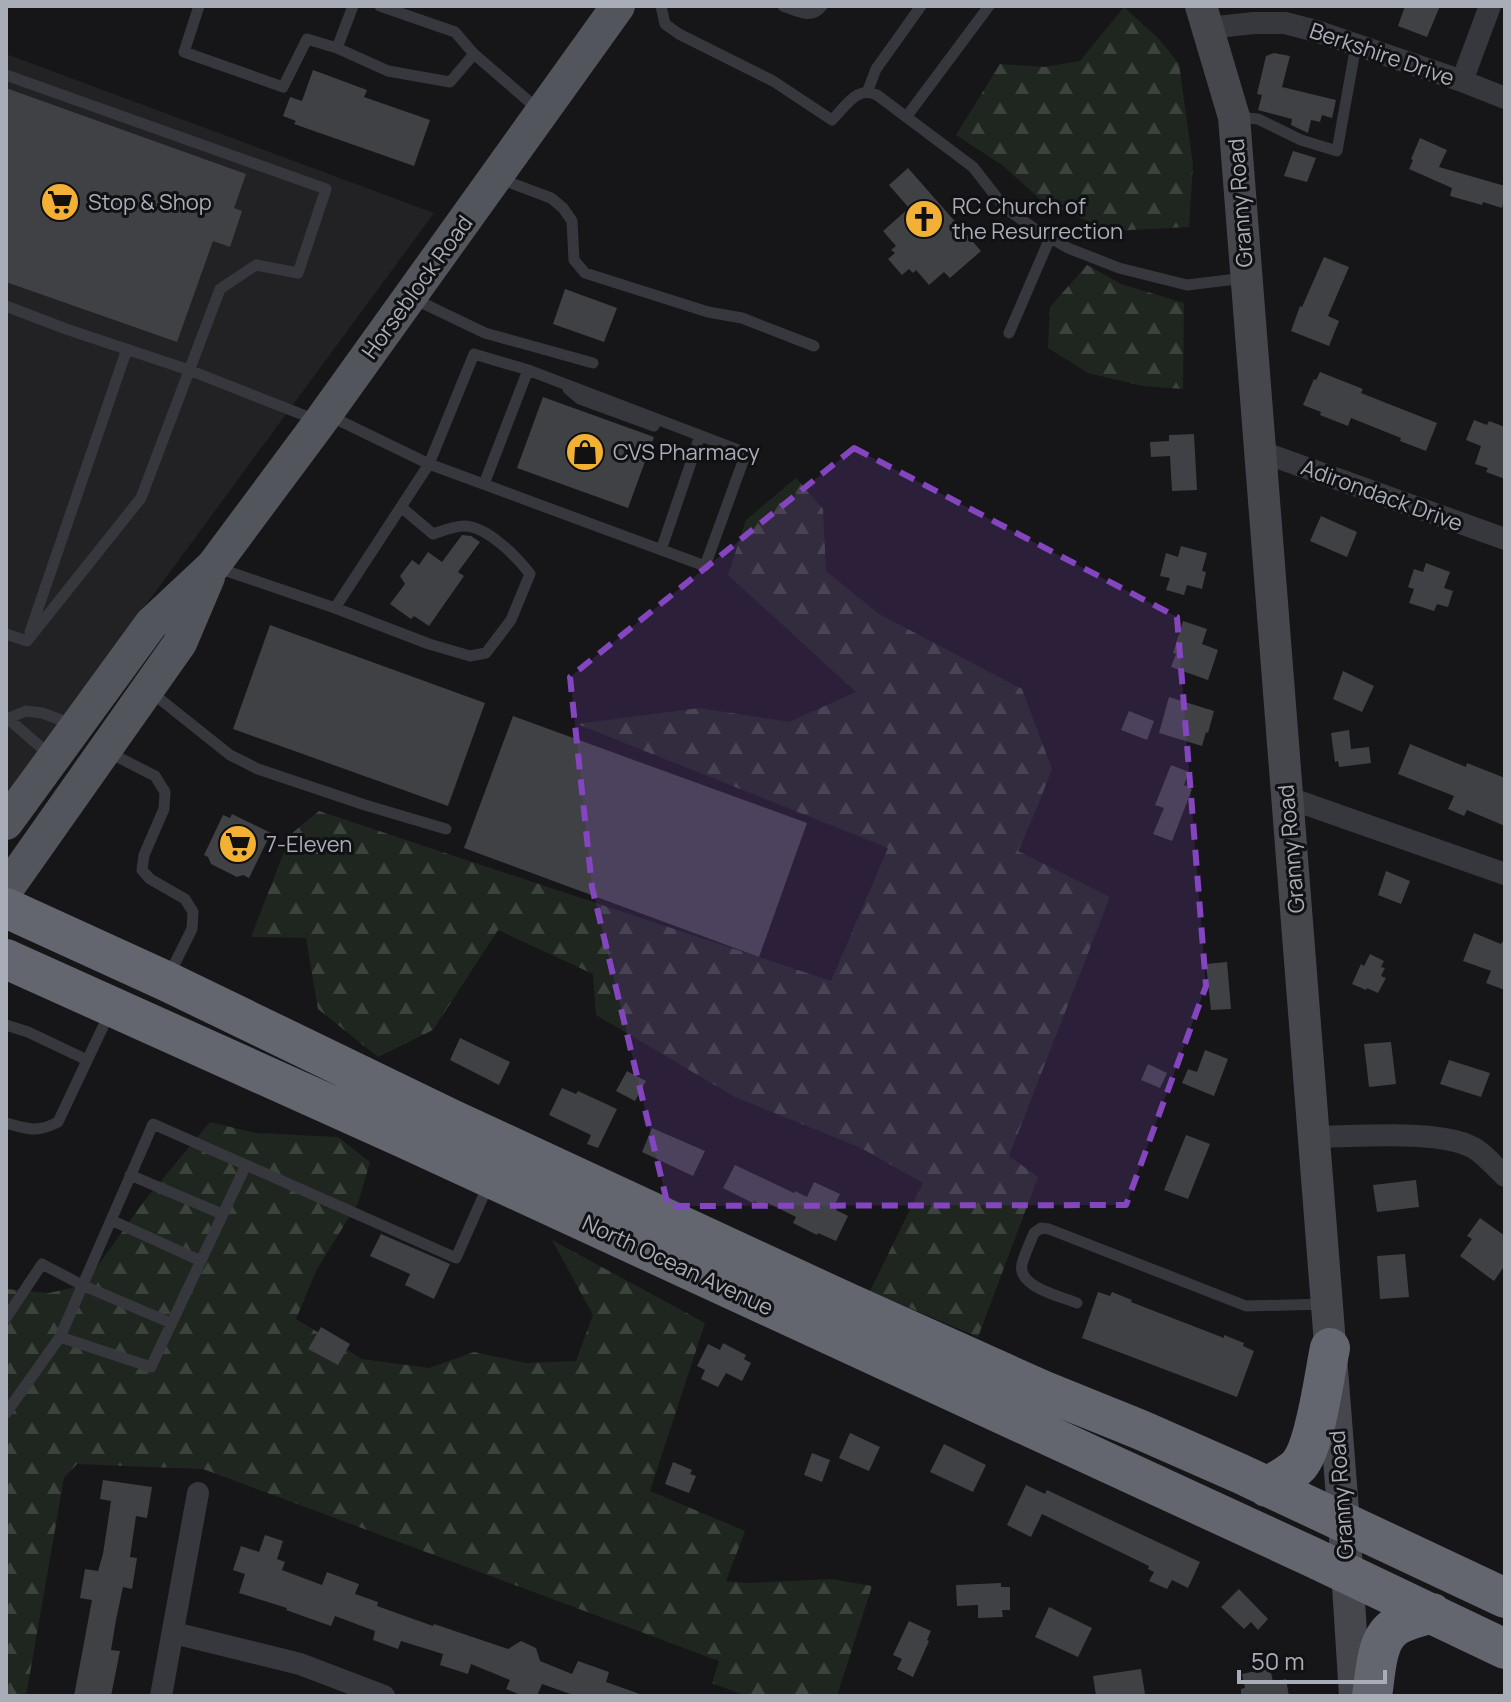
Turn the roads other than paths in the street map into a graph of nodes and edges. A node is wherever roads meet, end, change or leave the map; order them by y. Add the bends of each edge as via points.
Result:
1 (199, 6) edge
2 (353, 6) edge
3 (380, 6) edge
4 (618, 6) edge
5 (661, 6) edge
6 (783, 6) edge
7 (822, 6) edge
8 (921, 6) edge
9 (989, 6) edge
10 (1490, 6) edge
11 (1205, 17) edge
12 (1356, 45) junction
13 (337, 48) junction
14 (474, 54) junction
15 (6, 75) edge
16 (1462, 81) junction
17 (868, 90) junction
18 (1505, 98) edge
19 (542, 112) junction
20 (907, 116) junction
21 (1234, 117) junction
22 (495, 177) junction
23 (1050, 238) junction
24 (1246, 278) junction
25 (409, 297) junction
26 (6, 306) edge
27 (1009, 333) dead end
28 (814, 346) dead end
29 (127, 349) junction
30 (593, 363) dead end
31 (189, 370) junction
32 (528, 370) junction
33 (323, 418) junction
34 (696, 435) junction
35 (1259, 451) junction
36 (429, 464) junction
37 (484, 484) junction
38 (401, 507) junction
39 (1505, 539) edge
40 (661, 550) junction
41 (213, 566) junction
42 (335, 608) junction
43 (6, 634) edge
44 (27, 641) junction
45 (147, 689) junction
46 (7, 718) edge
47 (76, 726) junction
48 (104, 750) junction
49 (52, 757) junction
50 (1286, 797) junction
51 (6, 823) edge
52 (446, 829) dead end
53 (1505, 874) edge
54 (6, 890) edge
55 (6, 908) edge
56 (6, 959) edge
57 (166, 981) junction
58 (112, 1008) junction
59 (6, 1025) edge
60 (87, 1060) junction
61 (6, 1123) edge
62 (1314, 1137) junction
63 (246, 1165) junction
64 (130, 1175) junction
65 (1505, 1176) edge
66 (491, 1178) junction
67 (222, 1214) junction
68 (111, 1220) junction
69 (201, 1261) junction
70 (82, 1285) junction
71 (1077, 1303) dead end
72 (1326, 1304) junction
73 (6, 1318) edge
74 (171, 1323) junction
75 (60, 1337) junction
76 (1330, 1348) junction
77 (6, 1411) edge
78 (1267, 1487) junction
79 (198, 1493) dead end
80 (1344, 1523) junction
81 (1348, 1574) junction
82 (1505, 1598) edge
83 (1432, 1613) junction
84 (174, 1633) junction
85 (1505, 1649) edge
86 (161, 1696) edge
87 (384, 1696) edge
88 (1355, 1696) edge
89 (1372, 1696) edge

1 - 13 lane via 184,52 283,87 307,39
2 - 13 lane
3 - 14 lane via 455,32
4 - 19 main road, Horseblock Road
5 - 17 lane via 665,24 679,34 773,81 832,120 859,92
6 - 7 lane via 805,15
8 - 17 lane via 876,69
9 - 20 lane
10 - 16 street
11 - 12 street, Berkshire Drive via 1285,23
11 - 21 street, Granny Road
12 - 16 street, Berkshire Drive
12 - 21 lane via 1337,151 1258,119
13 - 14 lane via 388,71 450,82
14 - 19 lane
15 - 31 lane via 326,189 298,273 256,265 220,289
16 - 18 street, Berkshire Drive
17 - 20 lane
19 - 22 main road, Horseblock Road
20 - 23 lane via 973,167 1005,208
21 - 24 street, Granny Road
22 - 25 main road, Horseblock Road
22 - 28 lane via 551,198 563,208 572,221 574,260 585,273 742,318
23 - 24 lane via 1119,268 1187,285
23 - 27 lane
24 - 35 street, Granny Road
25 - 30 lane via 485,333
25 - 33 main road, Horseblock Road
26 - 29 lane
29 - 31 lane
29 - 44 lane
31 - 33 lane
31 - 44 lane via 141,498
32 - 34 lane
32 - 36 lane via 474,354
32 - 37 lane
33 - 36 lane
33 - 41 main road, Horseblock Road
34 - 40 lane
34 - 40 lane via 746,453 705,566
35 - 39 street, Adirondack Drive
35 - 50 street, Granny Road
36 - 37 lane
36 - 38 lane
37 - 40 lane
38 - 42 lane
38 - 42 lane via 433,534 462,525 475,528 520,560 530,574 511,620 486,653 470,656
41 - 42 lane
41 - 45 main road, Horseblock Road via 180,643
41 - 47 main road, Horseblock Road via 151,624
43 - 44 lane
45 - 48 main road, Horseblock Road
45 - 52 lane via 230,755 258,769
46 - 47 lane via 26,711
46 - 49 lane
47 - 49 main road, Horseblock Road
48 - 54 main road, Horseblock Road
48 - 57 lane via 155,776 165,792 142,870 185,899 193,912 192,929
49 - 51 main road, Horseblock Road
50 - 53 street
50 - 62 street, Granny Road
55 - 57 highway, North Ocean Avenue
56 - 58 highway, North Ocean Avenue
57 - 78 highway, North Ocean Avenue via 859,1309
58 - 60 lane
58 - 66 highway, North Ocean Avenue
59 - 60 lane
60 - 61 lane via 58,1122 45,1129
62 - 65 street via 1449,1139 1476,1149
62 - 72 street, Granny Road
63 - 64 lane via 153,1124
63 - 66 lane via 456,1258
63 - 67 lane
64 - 67 lane
64 - 68 lane
66 - 81 highway, North Ocean Avenue
67 - 69 lane
68 - 69 lane
68 - 70 lane
69 - 74 lane
70 - 73 lane via 42,1264
70 - 74 lane
70 - 75 lane
71 - 72 lane via 1033,1285 1022,1273 1034,1233 1041,1228 1246,1306
72 - 76 street, Granny Road
74 - 75 lane via 151,1367
75 - 77 lane
76 - 78 highway via 1306,1456
76 - 80 street, Granny Road
78 - 80 highway, North Ocean Avenue
79 - 84 street
80 - 81 street, Granny Road
80 - 82 highway, North Ocean Avenue
81 - 83 highway, North Ocean Avenue
81 - 88 street, Granny Road
83 - 85 highway, North Ocean Avenue
83 - 89 highway via 1387,1633
84 - 86 street
84 - 87 street via 300,1664

